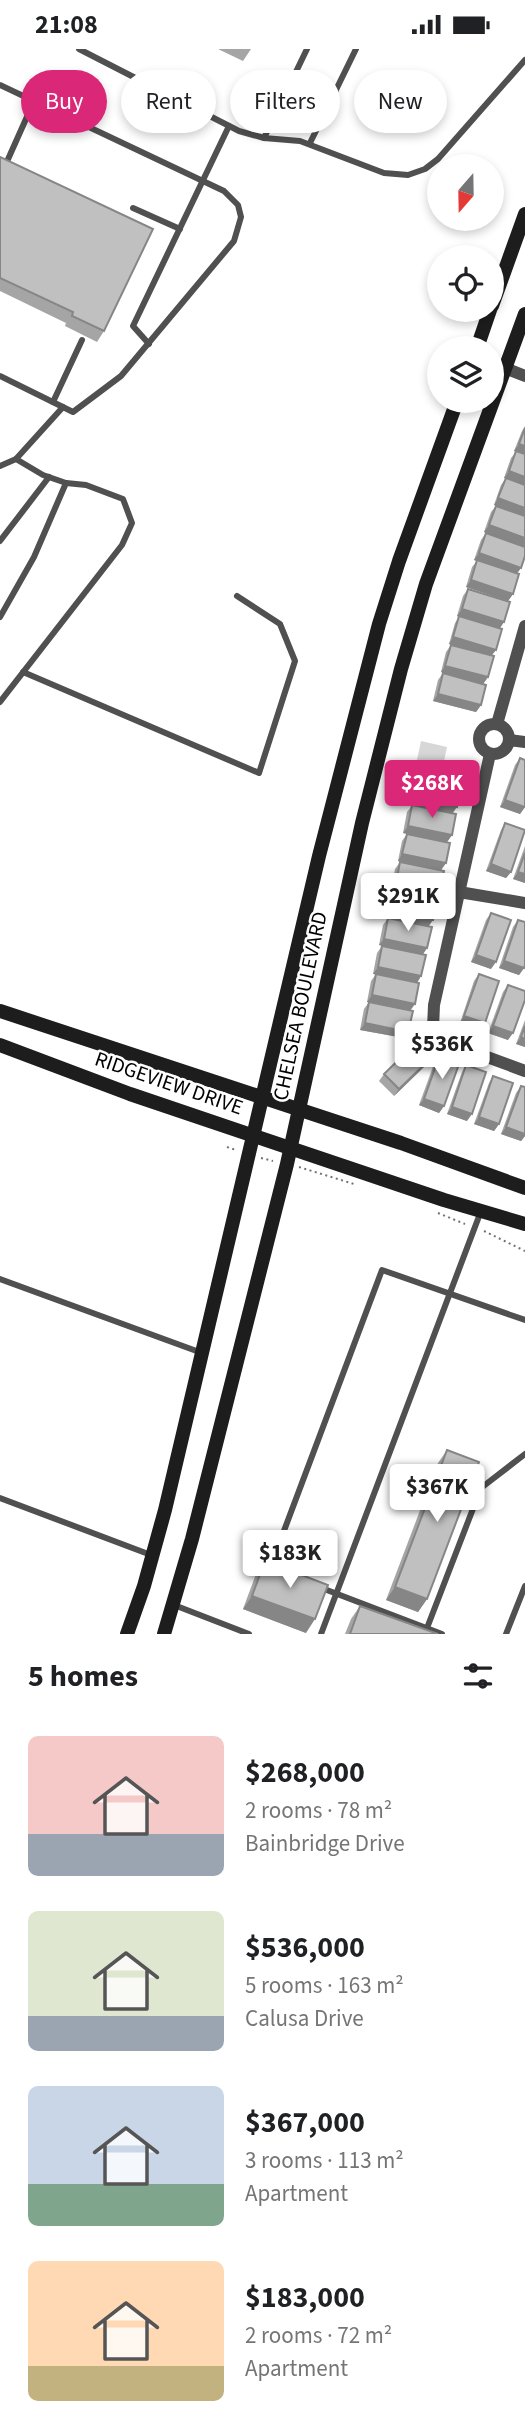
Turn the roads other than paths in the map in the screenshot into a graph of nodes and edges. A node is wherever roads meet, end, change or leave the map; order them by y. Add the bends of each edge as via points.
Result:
1 (79, 49) edge
2 (307, 49) edge
3 (356, 49) edge
4 (525, 60) edge
5 (0, 85) edge
6 (21, 95) edge
7 (229, 126) junction
8 (21, 130) edge
9 (102, 133) edge
10 (264, 138) junction
11 (310, 143) junction
12 (4, 169) edge
13 (203, 181) junction
14 (133, 208) dead end
15 (525, 214) edge
16 (180, 229) junction
17 (504, 272) edge
18 (525, 314) edge
19 (82, 340) dead end
20 (149, 344) junction
21 (504, 356) edge
22 (504, 368) edge
23 (0, 376) edge
24 (525, 376) edge
25 (53, 402) junction
26 (63, 407) junction
27 (453, 413) edge
28 (483, 413) edge
29 (16, 459) junction
30 (0, 466) edge
31 (49, 477) junction
32 (65, 483) junction
33 (0, 541) edge
34 (237, 596) dead end
35 (0, 617) edge
36 (525, 626) edge
37 (23, 672) junction
38 (0, 702) edge
39 (497, 724) junction
40 (509, 740) junction
41 (525, 742) edge
42 (490, 754) junction
43 (459, 893) junction
44 (525, 903) edge
45 (0, 1011) edge
46 (0, 1045) edge
47 (525, 1071) edge
48 (261, 1097) junction
49 (300, 1109) junction
50 (252, 1134) junction
51 (291, 1148) junction
52 (525, 1188) edge
53 (481, 1211) junction
54 (525, 1224) edge
55 (0, 1279) edge
56 (450, 1293) junction
57 (525, 1320) edge
58 (203, 1354) junction
59 (525, 1454) edge
60 (0, 1498) edge
61 (153, 1556) junction
62 (281, 1572) edge
63 (314, 1585) edge
64 (525, 1585) edge
65 (336, 1594) junction
66 (174, 1605) junction
67 (427, 1628) junction
68 (127, 1634) edge
69 (164, 1634) edge
70 (248, 1634) edge
71 (321, 1634) edge
72 (442, 1634) edge
73 (506, 1634) edge

1 - 7 lane
2 - 10 lane
3 - 11 lane
4 - 11 lane via 438,159 417,172 384,173
5 - 6 lane
7 - 10 lane
7 - 13 lane
8 - 12 lane
9 - 13 lane
10 - 11 lane
13 - 16 lane
13 - 20 lane via 224,191 238,205 240,227 224,254
14 - 16 lane
15 - 17 main road
16 - 20 lane via 133,326
18 - 21 main road, CHELSEA BOULEVARD
19 - 25 lane
20 - 26 lane via 97,396 73,412
22 - 24 street
23 - 25 lane
25 - 26 lane
26 - 29 lane
27 - 48 main road, CHELSEA BOULEVARD via 379,624
28 - 49 main road, CHELSEA BOULEVARD via 404,655
29 - 30 lane
29 - 31 lane
31 - 32 lane
31 - 33 lane
32 - 35 lane via 34,557
32 - 37 lane via 86,485 123,499 132,523 122,545
34 - 37 lane via 279,625 295,661 259,773
36 - 39 street
37 - 38 lane
39 - 40 street
39 - 42 street via 485,726 479,734 481,749
40 - 41 street
40 - 42 street via 504,751
42 - 43 street
43 - 44 street
43 - 47 street via 433,1028 449,1043
45 - 48 main road, RIDGEVIEW DRIVE
46 - 50 main road, RIDGEVIEW DRIVE
48 - 49 main road, RIDGEVIEW DRIVE
48 - 50 main road, CHELSEA BOULEVARD
49 - 51 main road, CHELSEA BOULEVARD
49 - 52 main road, RIDGEVIEW DRIVE
50 - 51 main road, RIDGEVIEW DRIVE
50 - 58 main road, CHELSEA BOULEVARD
51 - 53 main road, RIDGEVIEW DRIVE
51 - 66 main road, CHELSEA BOULEVARD
53 - 54 main road, RIDGEVIEW DRIVE
53 - 56 lane
55 - 58 lane
56 - 57 lane
56 - 62 lane via 382,1270 270,1568
56 - 65 lane
58 - 61 main road, CHELSEA BOULEVARD
59 - 67 lane via 481,1488
60 - 61 lane
61 - 68 main road, CHELSEA BOULEVARD
63 - 65 lane
64 - 73 lane
65 - 67 lane
65 - 71 lane
66 - 69 main road, CHELSEA BOULEVARD
66 - 70 lane
67 - 72 lane

